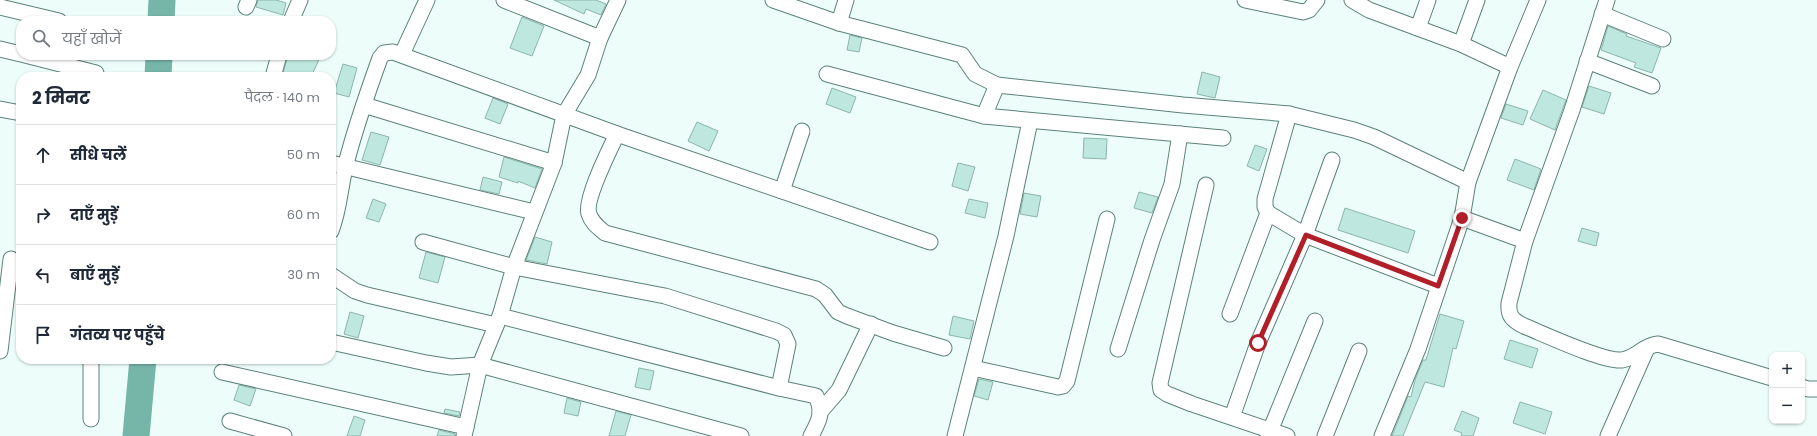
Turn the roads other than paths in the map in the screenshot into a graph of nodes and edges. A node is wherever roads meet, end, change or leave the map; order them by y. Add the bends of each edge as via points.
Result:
1 (300, 0) edge
2 (427, 0) edge
3 (504, 0) edge
4 (618, 0) edge
5 (773, 0) edge
6 (846, 0) edge
7 (1245, 0) edge
8 (1317, 0) edge
9 (1352, 0) edge
10 (1428, 0) edge
11 (1477, 0) edge
12 (1538, 0) edge
13 (1370, 5) edge
14 (0, 7) edge
15 (1604, 7) edge
16 (39, 16) edge
17 (294, 16) edge
18 (839, 23) junction
19 (1418, 28) junction
20 (600, 38) junction
21 (1663, 38) dead end
22 (1461, 44) junction
23 (0, 49) edge
24 (16, 53) edge
25 (402, 54) junction
26 (45, 60) edge
27 (278, 60) edge
28 (1588, 61) junction
29 (1510, 67) junction
30 (92, 72) edge
31 (274, 72) edge
32 (827, 74) dead end
33 (997, 85) junction
34 (1652, 86) dead end
35 (364, 105) junction
36 (0, 109) edge
37 (16, 112) edge
38 (1289, 114) junction
39 (564, 115) junction
40 (984, 116) junction
41 (1030, 121) junction
42 (802, 131) dead end
43 (617, 134) junction
44 (1180, 134) junction
45 (1222, 138) dead end
46 (1332, 160) dead end
47 (554, 163) junction
48 (336, 164) edge
49 (345, 167) junction
50 (1468, 182) junction
51 (1206, 185) dead end
52 (782, 191) junction
53 (336, 212) edge
54 (534, 212) junction
55 (1268, 213) junction
56 (1462, 218) junction
57 (1108, 219) dead end
58 (1306, 235) junction
59 (1525, 241) junction
60 (423, 242) dead end
61 (930, 242) dead end
62 (11, 259) edge
63 (514, 267) junction
64 (336, 278) edge
65 (1438, 286) junction
66 (1230, 314) dead end
67 (498, 320) junction
68 (1315, 321) dead end
69 (871, 324) junction
70 (336, 343) edge
71 (1648, 345) junction
72 (944, 348) dead end
73 (1118, 349) dead end
74 (0, 351) edge
75 (1359, 351) dead end
76 (91, 364) edge
77 (480, 365) junction
78 (973, 368) junction
79 (222, 372) dead end
80 (1769, 377) edge
81 (780, 388) junction
82 (1805, 388) edge
83 (1817, 389) edge
84 (820, 412) junction
85 (1232, 417) junction
86 (91, 419) dead end
87 (230, 421) dead end
88 (465, 432) edge
89 (1269, 433) edge
90 (267, 434) edge
91 (284, 436) edge
92 (741, 436) edge
93 (811, 436) edge
94 (955, 436) edge
95 (1287, 436) edge
96 (1325, 436) edge
97 (1382, 436) edge
98 (1608, 436) edge

1 - 17 street
2 - 25 street
3 - 20 street
4 - 20 street
5 - 18 street
6 - 18 street
7 - 8 street via 1303,12 1309,10
9 - 13 street
10 - 19 street
11 - 22 street
12 - 29 street
13 - 19 street
14 - 16 street
15 - 21 street
15 - 28 street
18 - 33 street via 962,55 975,74
19 - 22 street
20 - 39 street via 588,75
22 - 29 street
23 - 24 street
25 - 35 street via 384,53 380,58
25 - 39 street
26 - 30 street
27 - 31 street
28 - 34 street
28 - 59 street
29 - 50 street
32 - 40 street
33 - 38 street
33 - 40 street
35 - 47 street
35 - 49 street
36 - 37 street
38 - 50 street via 1374,137
38 - 55 street via 1265,199
39 - 43 street
39 - 47 street
40 - 41 street
41 - 44 street
41 - 78 street via 1006,236
42 - 52 street
43 - 52 street
43 - 69 street via 589,198 588,213 594,224 605,232 816,290 826,295 838,312
44 - 45 street
44 - 73 street via 1172,184
46 - 58 street
47 - 54 street
48 - 49 street
49 - 53 street
49 - 54 street
50 - 56 street
51 - 85 street via 1160,383 1161,390 1167,394
52 - 61 street
54 - 63 street
55 - 58 street
55 - 66 street
56 - 59 street
56 - 65 street
57 - 78 street via 1067,382 1058,387
58 - 65 street
58 - 85 street via 1258,343
59 - 71 street via 1508,303 1508,313 1513,321 1559,341 1621,360 1634,357
60 - 63 street
62 - 74 street
63 - 67 street
63 - 81 street via 666,296 776,331 784,335 788,344
64 - 67 street via 355,291 367,295
65 - 97 street via 1418,349
67 - 77 street
67 - 81 street
68 - 89 street
69 - 72 street
69 - 84 street via 839,390
70 - 77 street via 450,367
71 - 80 street via 1668,346
71 - 98 street
75 - 96 street
76 - 86 street
77 - 88 street
77 - 92 street
78 - 94 street
79 - 88 street
81 - 84 street via 816,396 821,406
82 - 83 street
84 - 93 street
85 - 89 street
87 - 90 street
89 - 95 street
90 - 91 street

